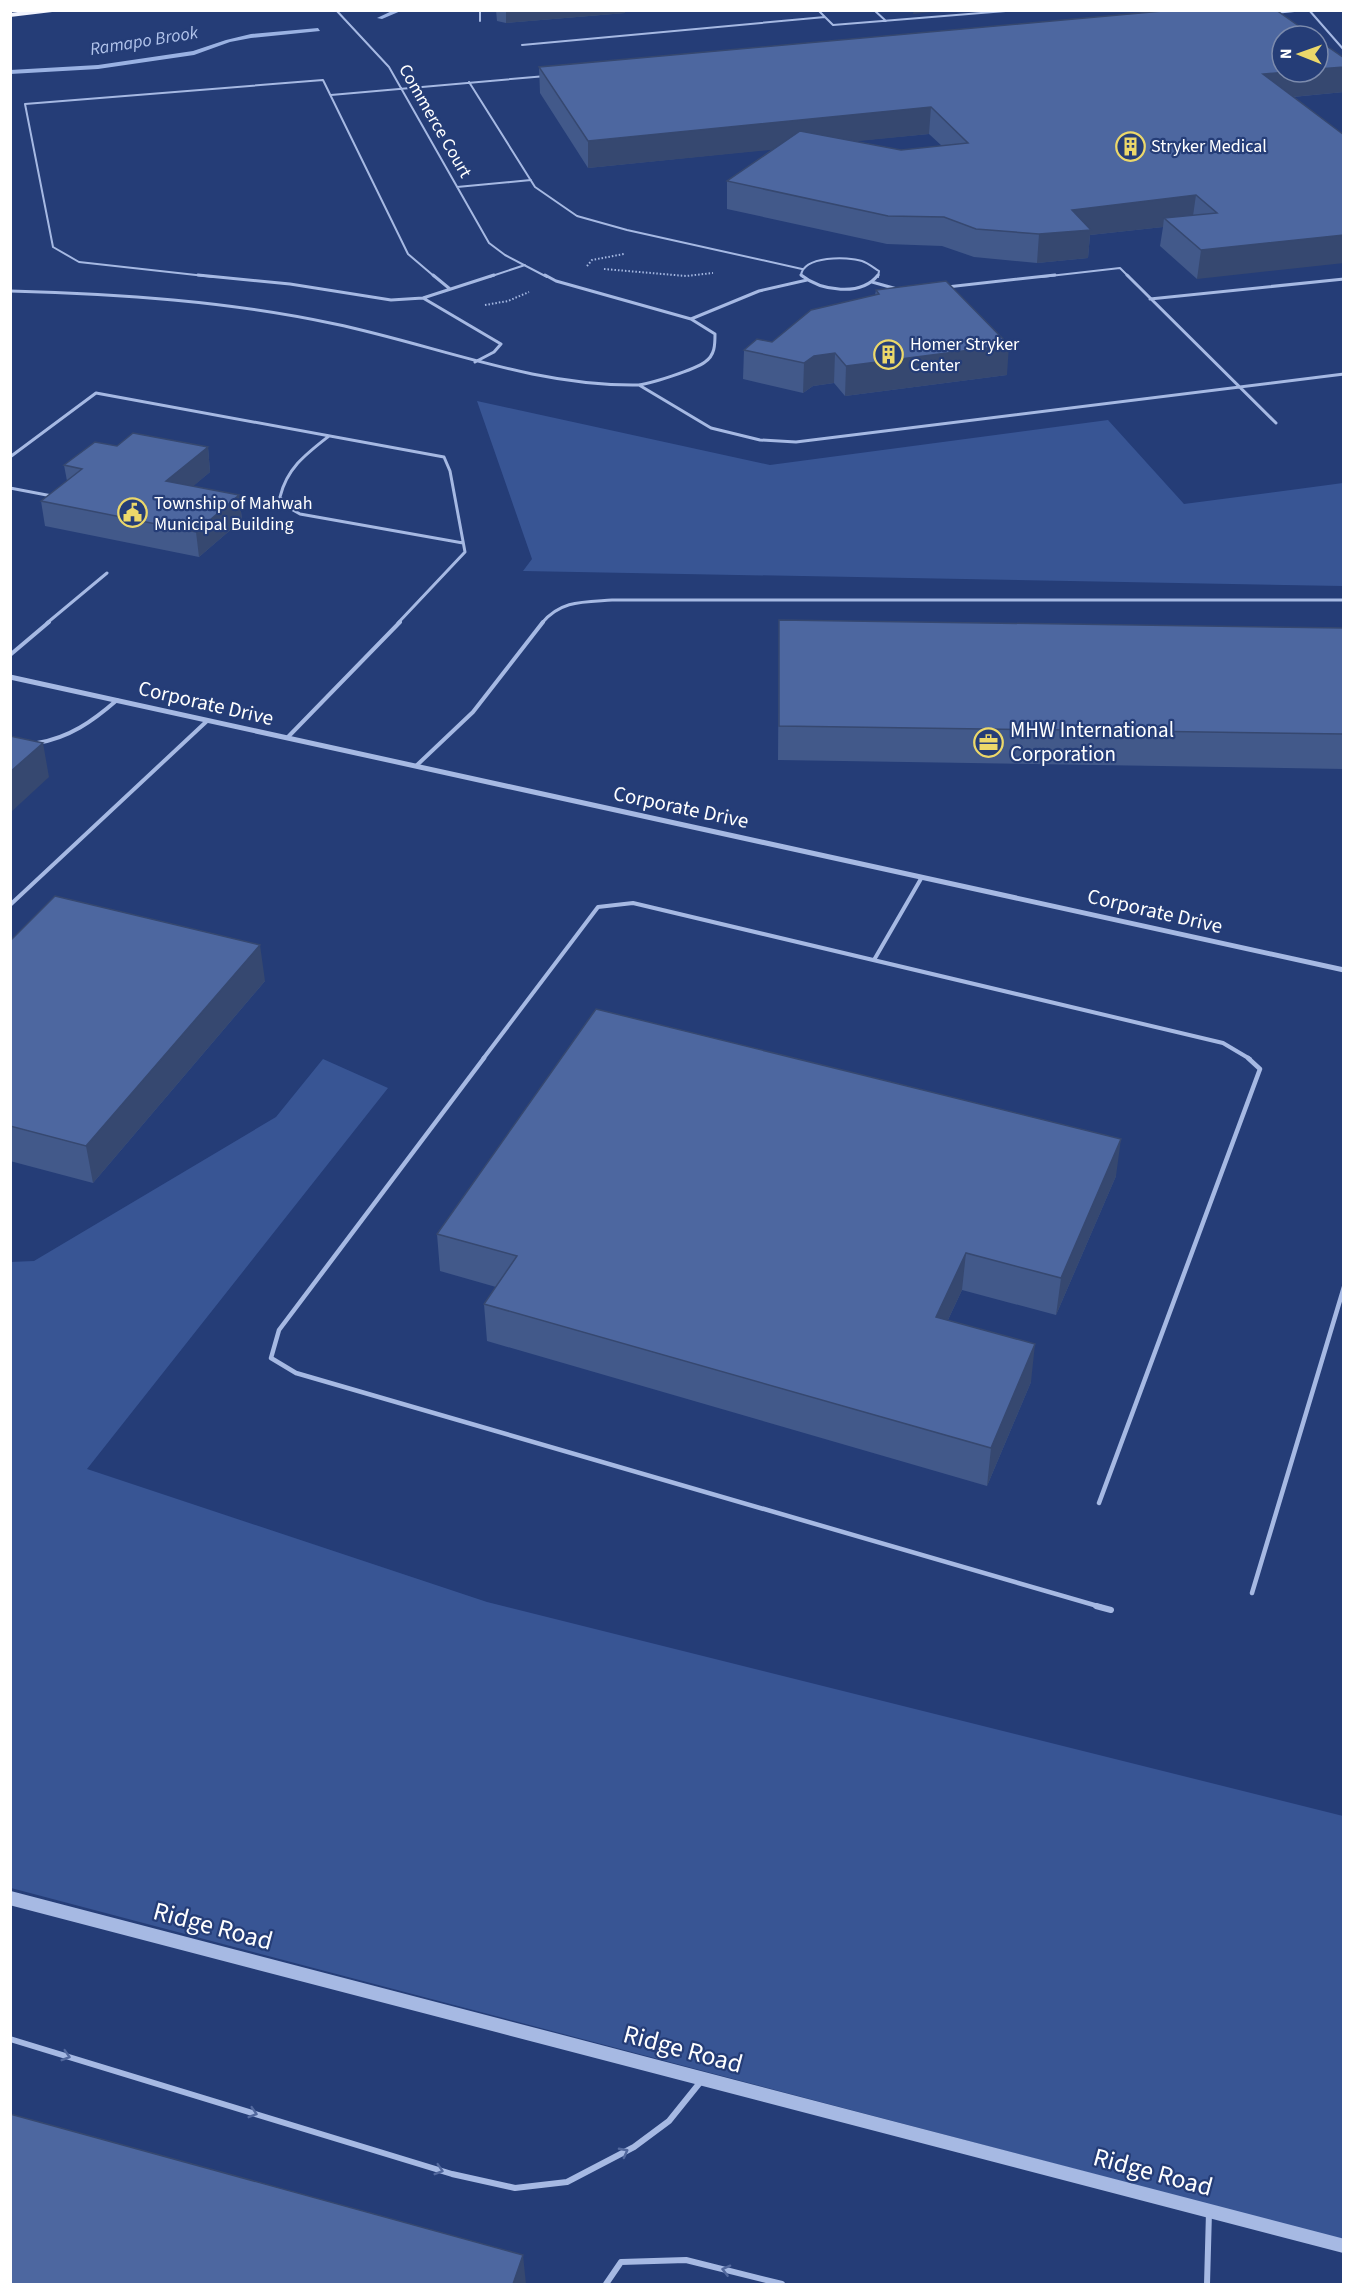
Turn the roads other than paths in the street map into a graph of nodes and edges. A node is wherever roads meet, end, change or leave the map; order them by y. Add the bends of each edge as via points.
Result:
1 (65, 10) edge
2 (336, 10) edge
3 (480, 10) edge
4 (818, 10) edge
5 (874, 10) edge
6 (1020, 10) edge
7 (1304, 10) edge
8 (1309, 10) edge
9 (1269, 14) edge
10 (10, 15) edge
11 (825, 17) junction
12 (480, 21) dead end
13 (886, 21) junction
14 (522, 45) dead end
15 (1344, 50) edge
16 (552, 75) edge
17 (469, 82) junction
18 (403, 88) junction
19 (331, 95) junction
20 (531, 180) junction
21 (457, 187) junction
22 (525, 265) junction
23 (802, 269) junction
24 (1344, 279) edge
25 (807, 280) junction
26 (872, 282) junction
27 (943, 288) edge
28 (450, 289) junction
29 (899, 289) edge
30 (10, 291) edge
31 (423, 298) junction
32 (1150, 298) junction
33 (691, 319) junction
34 (475, 362) junction
35 (1344, 375) edge
36 (639, 385) junction
37 (1239, 388) junction
38 (1276, 423) dead end
39 (329, 436) junction
40 (10, 457) edge
41 (10, 488) edge
42 (61, 498) edge
43 (463, 543) junction
44 (107, 573) dead end
45 (1344, 600) edge
46 (10, 655) edge
47 (10, 677) edge
48 (117, 700) junction
49 (207, 721) junction
50 (286, 738) junction
51 (29, 744) edge
52 (416, 766) junction
53 (922, 876) junction
54 (10, 905) edge
55 (873, 960) junction
56 (1344, 970) edge
57 (1344, 1287) edge
58 (1099, 1503) dead end
59 (1252, 1593) dead end
60 (1111, 1610) dead end
61 (10, 1898) edge
62 (10, 2039) edge
63 (703, 2079) junction
64 (1209, 2211) junction
65 (1344, 2246) edge
66 (606, 2284) edge
67 (782, 2284) edge
68 (1207, 2284) edge

1 - 10 highway
2 - 18 lane, Commerce Court via 389,67
3 - 12 lane
4 - 11 lane
5 - 13 lane
6 - 13 lane
7 - 9 lane
8 - 15 lane
11 - 13 lane via 833,25
11 - 14 lane
16 - 17 lane
17 - 18 lane
17 - 20 lane
18 - 19 lane
18 - 21 lane, Commerce Court
19 - 28 lane via 408,254
19 - 31 lane via 323,80 25,105 53,247 80,262 113,267 290,284 391,300
20 - 21 lane
20 - 23 lane via 543,194 578,216
21 - 22 lane, Commerce Court via 489,243
22 - 28 lane
22 - 33 lane, Commerce Court via 556,280
23 - 25 lane
23 - 26 lane via 820,260 849,258 879,271
24 - 32 lane
25 - 26 lane via 839,288
25 - 33 lane via 759,291
26 - 29 lane
27 - 32 lane via 1120,268
28 - 31 lane
30 - 34 lane via 183,300 335,324
31 - 34 lane via 501,344
32 - 37 lane
33 - 36 lane, Commerce Court via 715,334 715,350 706,362
34 - 36 lane via 576,381
35 - 37 lane
36 - 37 lane via 711,428 760,440 796,442
37 - 38 lane
39 - 40 lane via 96,393
39 - 43 lane via 444,457
39 - 43 lane via 291,468 283,481 280,497 286,506 300,514
41 - 42 lane
43 - 50 lane via 465,552 448,572
44 - 46 lane
45 - 52 lane via 575,603 552,611 473,712
47 - 48 street, Corporate Drive
48 - 49 street, Corporate Drive
48 - 51 lane via 70,735
49 - 50 street, Corporate Drive
49 - 54 lane
50 - 52 street, Corporate Drive
52 - 53 street, Corporate Drive
53 - 55 lane
53 - 56 street, Corporate Drive
55 - 58 lane via 1223,1043 1260,1069
55 - 60 lane via 633,903 598,907 279,1330 271,1358 296,1373
57 - 59 lane
61 - 63 street, Ridge Road
62 -> 63 lane via 452,2174 515,2188 567,2182 634,2147 669,2121
63 - 64 street, Ridge Road
64 - 65 street, Ridge Road
64 - 68 lane
67 -> 66 lane via 686,2260 621,2262

